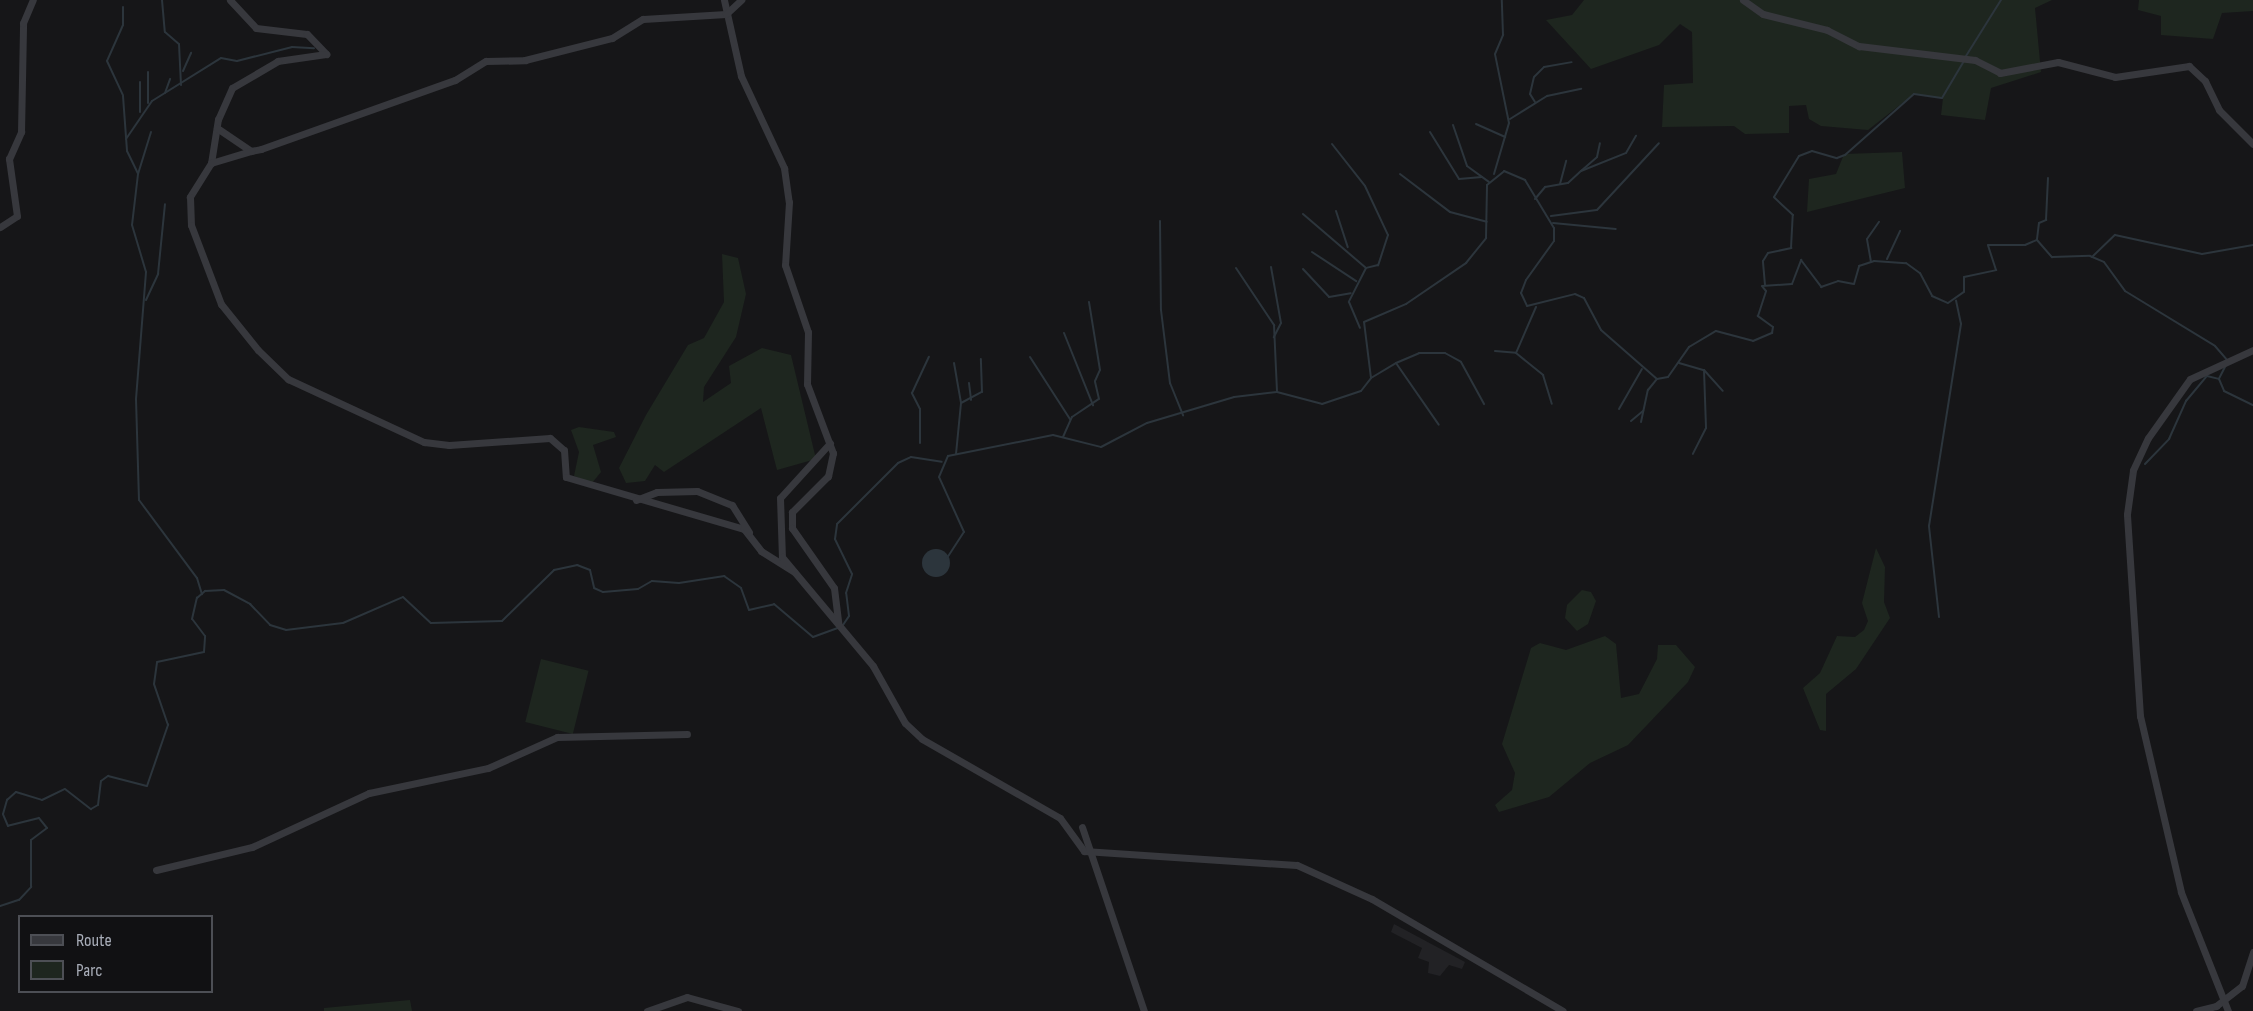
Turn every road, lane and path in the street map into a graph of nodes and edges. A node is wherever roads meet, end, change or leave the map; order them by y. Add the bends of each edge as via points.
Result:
1 (33, 0) edge
2 (230, 0) edge
3 (724, 0) edge
4 (741, 0) edge
5 (1743, 0) edge
6 (728, 13) junction
7 (217, 128) junction
8 (2253, 144) edge
9 (252, 151) junction
10 (211, 163) junction
11 (0, 227) edge
12 (2253, 350) edge
13 (830, 443) junction
14 (636, 500) junction
15 (750, 534) junction
16 (794, 572) junction
17 (838, 624) junction
18 (687, 735) dead end
19 (1082, 827) dead end
20 (1093, 854) junction
21 (156, 870) dead end
22 (2253, 952) edge
23 (2225, 1000) junction
24 (647, 1011) edge
25 (738, 1011) edge
26 (1144, 1011) edge
27 (1563, 1011) edge
28 (2196, 1011) edge
29 (2228, 1011) edge

1 - 11 street via 23,23 21,132 9,159 17,216
2 - 7 street via 256,28 308,34 327,54 278,62 238,81 226,97
3 - 6 street
4 - 6 street
5 - 8 street via 1763,14 1827,30 1859,46 1975,60 2000,73 2058,62 2115,77 2189,66 2205,81 2219,110
6 - 9 street via 643,19 612,39 525,60 486,61 455,80
6 - 13 street via 741,76 784,168 789,202 785,264 808,332 807,384
7 - 9 street
7 - 10 street
9 - 10 street
10 - 14 street via 190,196 191,225 230,320 288,379 424,442 449,445 550,438 564,450 566,477
12 - 23 street via 2190,379 2148,438 2133,470 2127,514 2140,716 2181,892
13 - 16 street via 780,498 778,542
13 - 17 street via 833,463 828,476 798,502 791,520 795,535 834,588
14 - 15 street via 730,524
14 - 15 street via 657,492 697,491 732,505
15 - 16 street via 761,551
16 - 17 street
17 - 20 street via 922,740 1060,818 1084,851
18 - 21 street via 620,732 557,737 488,768 369,793 252,847
19 - 20 street
20 - 26 street
20 - 27 street via 1296,865 1372,899
22 - 23 street via 2242,986
23 - 28 street
23 - 29 street
24 - 25 street via 687,997

